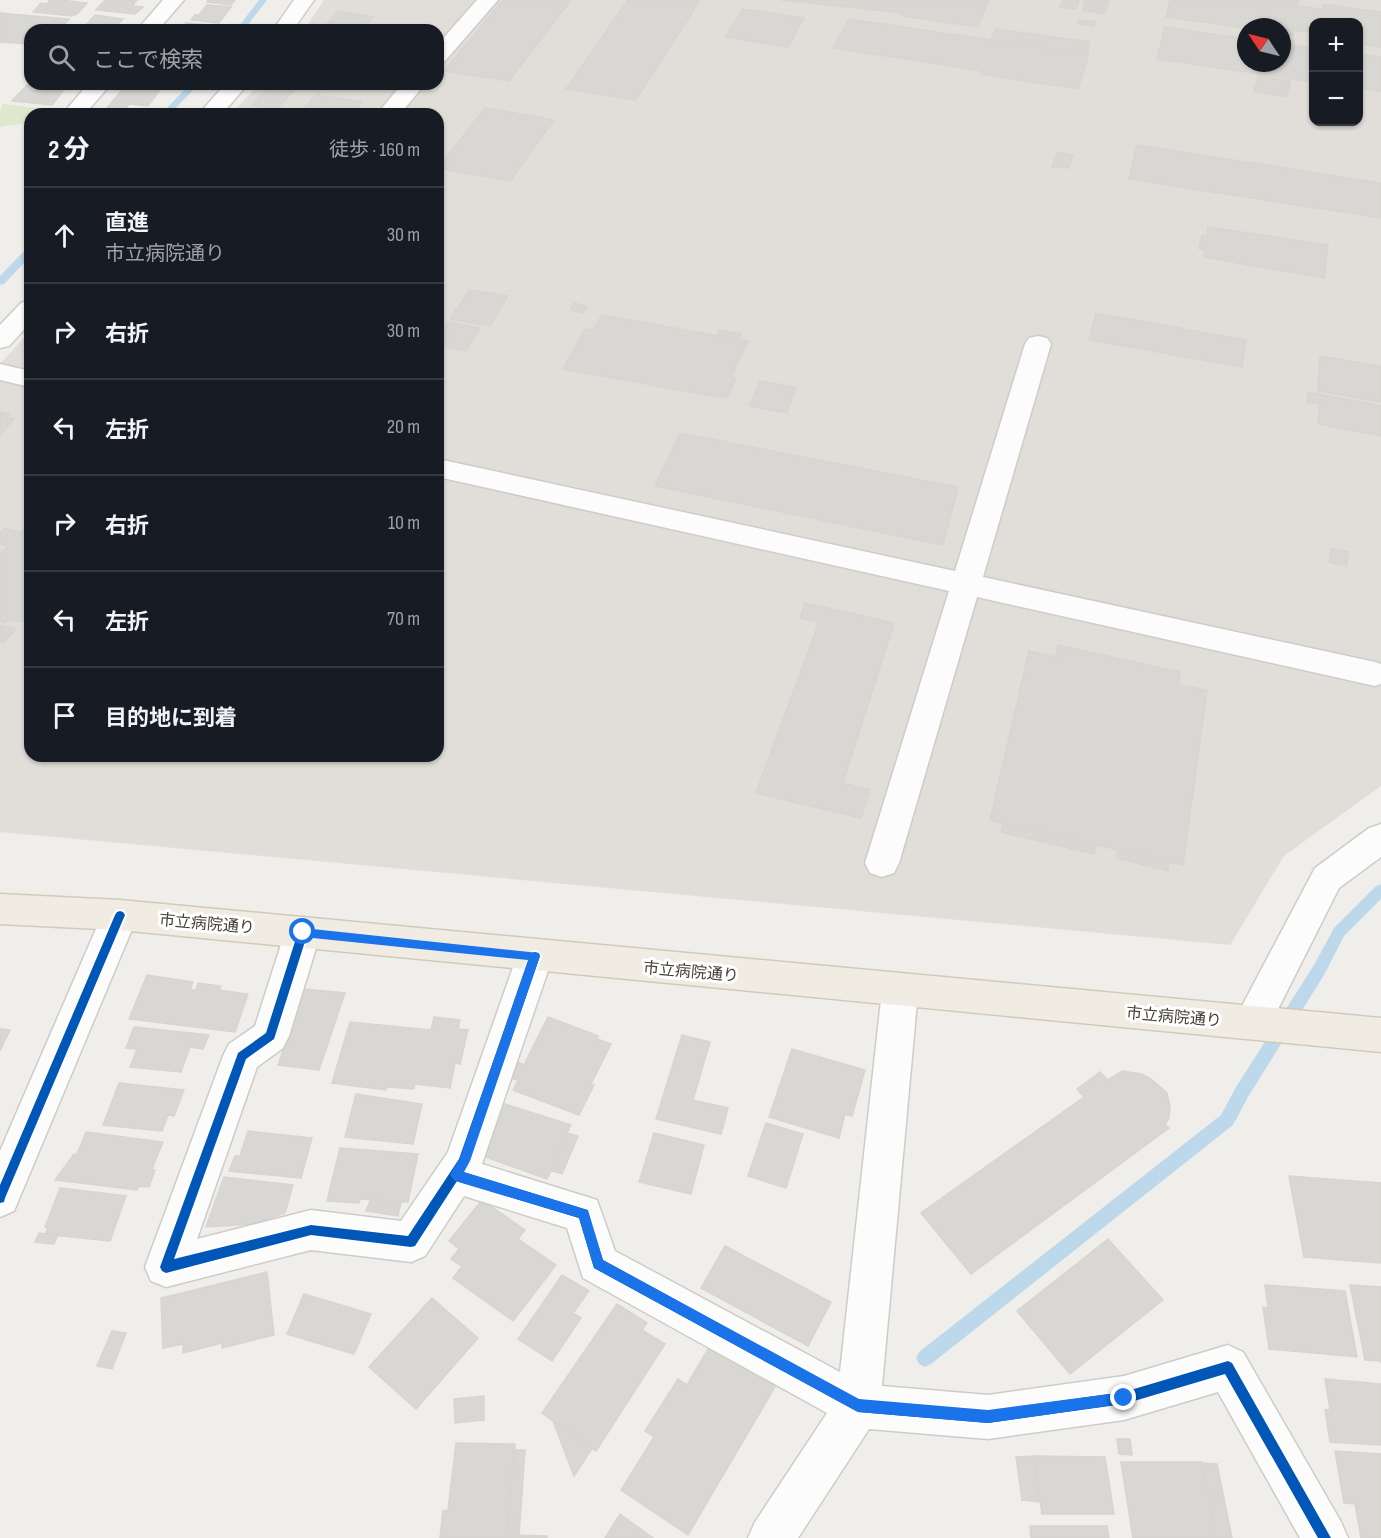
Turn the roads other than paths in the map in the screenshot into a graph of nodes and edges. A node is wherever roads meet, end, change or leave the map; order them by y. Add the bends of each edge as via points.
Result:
1 (174, 0) edge
2 (304, 0) edge
3 (488, 0) edge
4 (152, 24) edge
5 (288, 24) edge
6 (444, 50) edge
7 (95, 90) edge
8 (232, 90) edge
9 (409, 90) edge
10 (79, 108) edge
11 (215, 108) edge
12 (393, 108) edge
13 (24, 314) edge
14 (0, 340) edge
15 (1038, 344) dead end
16 (0, 372) edge
17 (24, 378) edge
18 (444, 469) edge
19 (965, 583) junction
20 (1375, 674) dead end
21 (1381, 838) edge
22 (882, 862) dead end
23 (0, 909) edge
24 (120, 915) junction
25 (303, 932) junction
26 (535, 956) junction
27 (900, 991) junction
28 (1252, 1023) junction
29 (1381, 1035) edge
30 (455, 1175) junction
31 (0, 1198) edge
32 (858, 1406) junction
33 (771, 1538) edge
34 (1325, 1538) edge

1 - 4 street
2 - 5 street
3 - 6 street
7 - 10 street
8 - 11 street
9 - 12 street
13 - 14 street
15 - 19 street
16 - 17 street
18 - 19 street
19 - 20 street
19 - 22 street
21 - 28 street via 1327,878
23 - 24 main road, 市立病院通り
24 - 25 main road, 市立病院通り
24 - 31 street
25 - 26 main road, 市立病院通り
25 - 30 street via 270,1036 242,1056 166,1267 311,1230 411,1242
26 - 27 main road, 市立病院通り
26 - 30 street via 465,1161
27 - 28 main road, 市立病院通り
27 - 32 street
28 - 29 main road, 市立病院通り
30 - 32 street via 584,1214 598,1264
32 - 33 street
32 - 34 street via 988,1417 1124,1398 1228,1366

